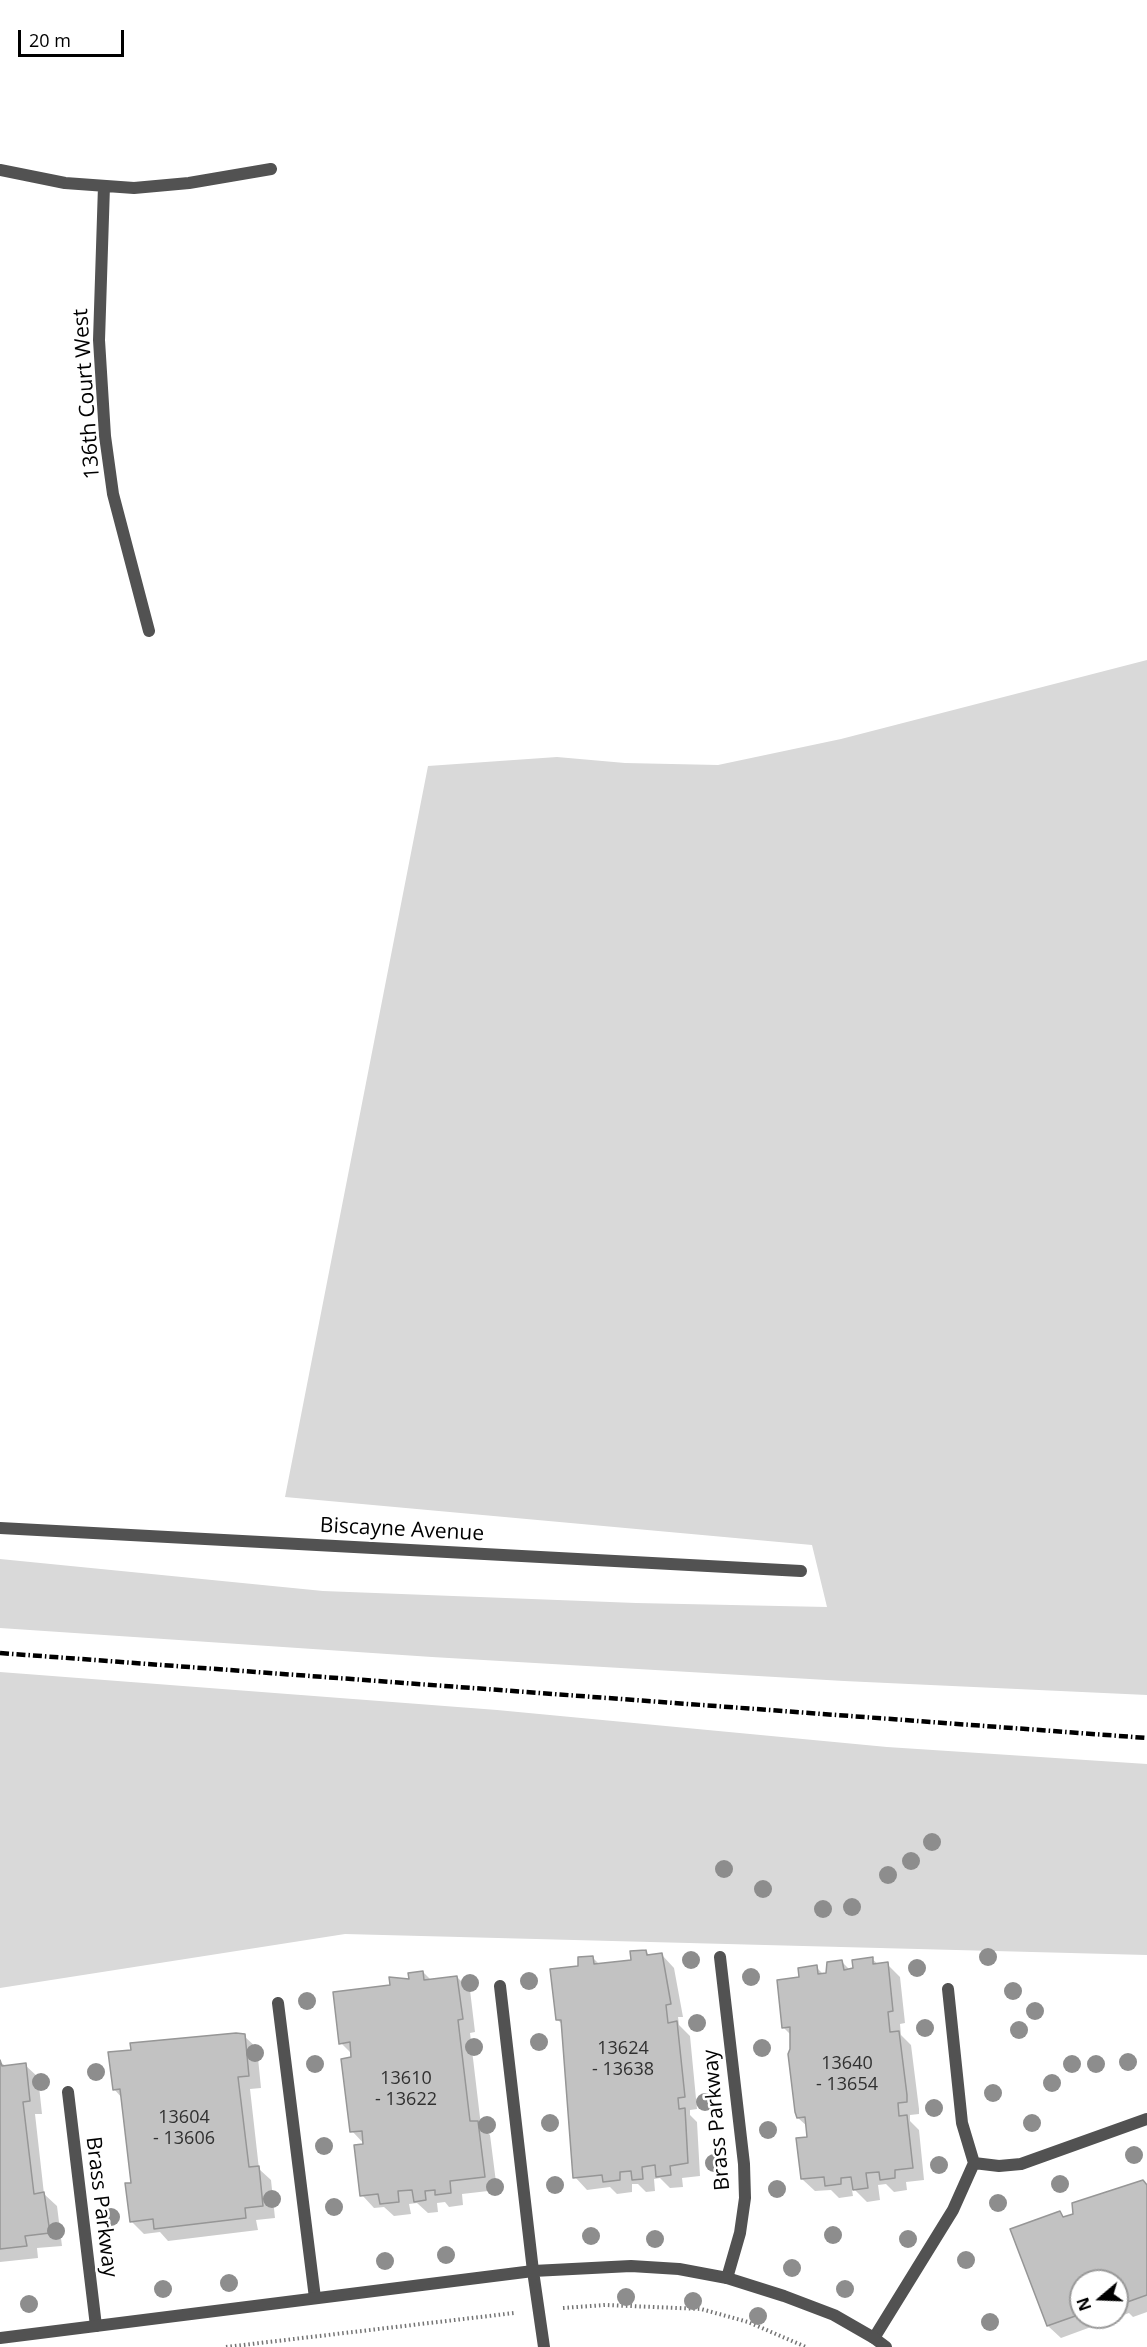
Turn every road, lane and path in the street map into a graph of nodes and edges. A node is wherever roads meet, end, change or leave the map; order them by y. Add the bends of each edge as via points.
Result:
1 (272, 169) dead end
2 (0, 170) edge
3 (104, 186) junction
4 (149, 631) dead end
5 (0, 1528) edge
6 (801, 1571) dead end
7 (720, 1957) dead end
8 (500, 1986) dead end
9 (948, 1989) dead end
10 (278, 2003) dead end
11 (68, 2092) dead end
12 (1147, 2119) edge
13 (974, 2163) junction
14 (533, 2271) junction
15 (727, 2278) junction
16 (315, 2298) junction
17 (96, 2326) junction
18 (0, 2338) edge
19 (874, 2338) junction
20 (544, 2347) edge
21 (886, 2347) edge

1 - 3 street via 189,183 134,188
2 - 3 street
3 - 4 street, 136th Court West via 99,340 105,436 113,494
5 - 6 street, Biscayne Avenue
7 - 15 street, Brass Parkway via 745,2198
8 - 14 street
9 - 13 street via 962,2123
10 - 16 street
11 - 17 street, Brass Parkway
12 - 13 street via 1021,2164
13 - 19 street via 953,2210
14 - 15 street via 631,2266
14 - 16 street
14 - 20 street
15 - 19 street via 834,2315
16 - 17 street
17 - 18 street
19 - 21 street

